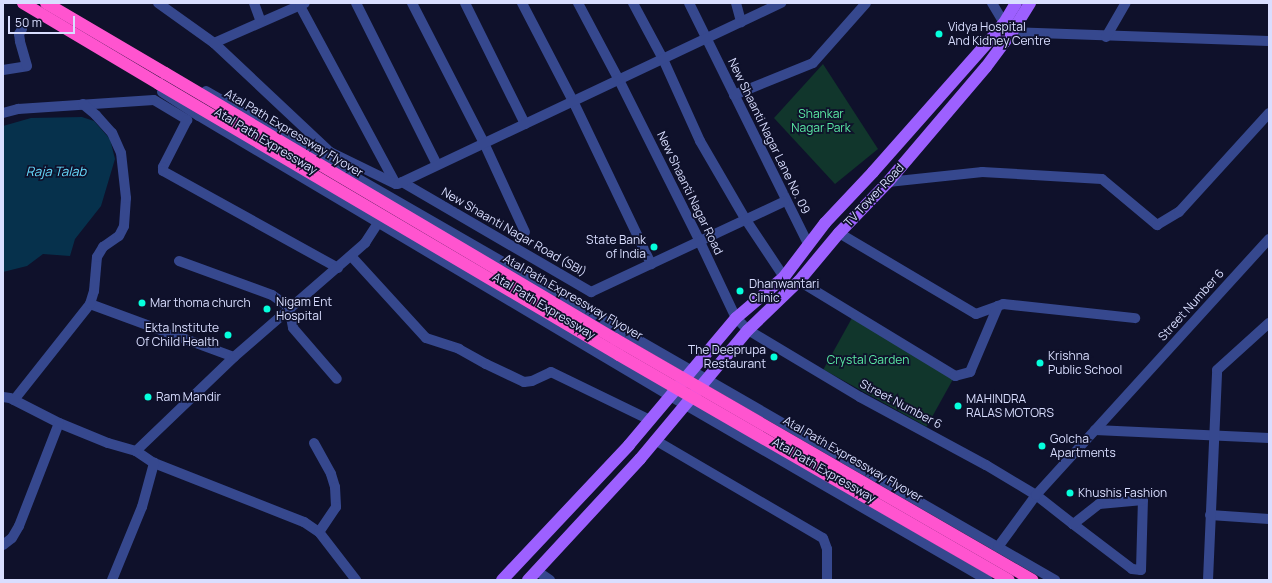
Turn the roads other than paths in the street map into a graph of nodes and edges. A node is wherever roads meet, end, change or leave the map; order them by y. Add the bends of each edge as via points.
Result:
1 (23, 3) edge
2 (46, 3) edge
3 (158, 3) edge
4 (254, 3) edge
5 (356, 3) edge
6 (412, 3) edge
7 (464, 3) edge
8 (522, 3) edge
9 (578, 3) edge
10 (634, 3) edge
11 (689, 3) edge
12 (736, 3) edge
13 (781, 3) edge
14 (866, 3) edge
15 (992, 3) edge
16 (1016, 3) edge
17 (1030, 3) edge
18 (1126, 3) edge
19 (303, 4) edge
20 (261, 22) junction
21 (741, 22) junction
22 (1004, 23) junction
23 (22, 29) dead end
24 (1012, 32) junction
25 (1106, 37) junction
26 (707, 38) junction
27 (96, 40) junction
28 (1269, 41) edge
29 (214, 43) junction
30 (662, 59) junction
31 (3, 70) edge
32 (162, 79) junction
33 (619, 80) junction
34 (734, 95) junction
35 (573, 101) junction
36 (83, 104) junction
37 (3, 113) edge
38 (1269, 113) edge
39 (525, 124) junction
40 (484, 143) junction
41 (437, 165) junction
42 (888, 182) junction
43 (399, 183) junction
44 (786, 201) junction
45 (746, 220) junction
46 (378, 223) junction
47 (525, 232) dead end
48 (839, 233) junction
49 (1269, 239) edge
50 (700, 242) junction
51 (808, 244) junction
52 (351, 256) junction
53 (179, 262) dead end
54 (651, 264) junction
55 (338, 268) junction
56 (784, 277) junction
57 (799, 281) junction
58 (90, 304) junction
59 (998, 306) junction
60 (290, 309) junction
61 (736, 318) junction
62 (1136, 318) dead end
63 (1269, 323) edge
64 (748, 330) junction
65 (234, 358) junction
66 (693, 370) junction
67 (706, 378) junction
68 (336, 379) dead end
69 (670, 396) junction
70 (3, 397) edge
71 (14, 400) junction
72 (684, 404) junction
73 (650, 420) junction
74 (59, 423) junction
75 (1095, 430) junction
76 (1213, 436) junction
77 (1269, 438) edge
78 (655, 440) junction
79 (314, 443) dead end
80 (629, 445) junction
81 (136, 451) junction
82 (642, 455) junction
83 (154, 463) junction
84 (1036, 495) junction
85 (1210, 515) junction
86 (1269, 519) edge
87 (1073, 524) junction
88 (319, 532) junction
89 (3, 545) edge
90 (998, 547) junction
91 (537, 571) junction
92 (112, 580) edge
93 (356, 580) edge
94 (502, 580) edge
95 (528, 580) edge
96 (550, 580) edge
97 (828, 580) edge
98 (988, 580) edge
99 (1009, 580) edge
100 (1033, 580) edge
101 (1055, 580) edge
102 (1208, 580) edge

1 - 27 highway
2 - 27 highway
3 - 29 street
4 - 20 street
5 - 41 street
6 - 40 street
7 - 39 street
8 - 35 street
9 - 33 street, New Shaanti Nagar Road
10 - 30 street
11 - 26 street, New Shaanti Nagar Lane No. 09
12 - 21 street
13 - 21 street
14 - 34 street via 813,63
15 - 22 street
16 - 22 main road, TV Tower Road
17 - 24 main road, TV Tower Road
18 - 25 street
19 - 20 street
19 - 43 street
20 - 29 street
21 - 26 street
22 - 51 main road, TV Tower Road
23 - 31 street via 20,41 27,66
24 - 25 street
24 - 42 main road, TV Tower Road via 986,67
25 - 28 street
26 - 30 street
26 - 34 street, New Shaanti Nagar Lane No. 09
27 - 32 highway, Atal Path Expressway Flyover
27 - 46 street, Atal Path Expressway via 199,116
27 - 66 street, Atal Path Expressway via 188,80
29 - 43 street via 330,152
30 - 33 street
30 - 45 street via 700,141
32 - 99 highway, Atal Path Expressway Flyover, bridge via 612,351
32 - 100 highway, Atal Path Expressway Flyover, bridge
33 - 35 street
33 - 50 street, New Shaanti Nagar Road
34 - 44 street, New Shaanti Nagar Lane No. 09
35 - 39 street
35 - 54 street
36 - 37 street via 18,109
36 - 55 street via 154,100 187,120 163,171
36 - 58 street via 112,134 121,153 126,198 124,226 119,236 103,247 97,257 94,291
38 - 42 street via 1179,212 1157,225 1102,179 982,172
39 - 40 street
40 - 41 street
40 - 47 street
41 - 43 street
42 - 48 main road, TV Tower Road
43 - 54 street, New Shaanti Nagar Road (SBI) via 591,292
44 - 45 street, New Shaanti Nagar Road (SBI)
44 - 51 street, New Shaanti Nagar Lane No. 09
45 - 50 street, New Shaanti Nagar Road (SBI)
45 - 56 street
46 - 52 street via 365,244
46 - 69 street, Atal Path Expressway
48 - 57 main road, TV Tower Road
48 - 59 street via 976,314
49 - 75 street, Street Number 6
50 - 54 street, New Shaanti Nagar Road (SBI)
50 - 61 street, New Shaanti Nagar Road
51 - 56 main road, TV Tower Road
52 - 55 street
52 - 73 street via 426,338 460,349 524,382 532,382 551,372
53 - 60 street via 272,295
55 - 60 street
56 - 61 main road, TV Tower Road
57 - 59 street via 955,376 970,372
57 - 64 main road, TV Tower Road
58 - 65 street
58 - 71 street
59 - 62 street via 1003,304
60 - 65 street
60 - 68 street via 293,328
61 - 64 street, Street Number 6
61 - 66 main road, TV Tower Road
63 - 76 street via 1217,370
64 - 67 main road, TV Tower Road
64 - 84 street, Street Number 6 via 860,397
65 - 81 street
66 - 67 street, Atal Path Expressway
66 - 69 main road, TV Tower Road
67 - 72 main road, TV Tower Road
67 - 90 street, Atal Path Expressway
69 - 72 street, Atal Path Expressway
69 - 73 main road, TV Tower Road
70 - 71 street
71 - 74 street
72 - 78 main road, TV Tower Road
72 - 98 street, Atal Path Expressway
73 - 80 main road, TV Tower Road
74 - 81 street via 108,443
74 - 89 street via 19,526 12,538
75 - 76 street
75 - 84 street, Street Number 6
76 - 77 street
76 - 85 street
78 - 82 main road, TV Tower Road
78 - 97 street via 823,538 827,549
79 - 88 street via 335,487 336,507
80 - 82 main road
80 - 94 main road, TV Tower Road
81 - 83 street
82 - 91 main road, TV Tower Road
83 - 88 street via 304,522
83 - 92 street via 142,507
84 - 87 street, Street Number 6
84 - 90 street
85 - 86 street
85 - 102 street
87 - 87 street, Street Number 6 via 1132,569 1141,570 1143,500 1099,504
88 - 93 street
90 - 101 street, Atal Path Expressway
91 - 95 main road, TV Tower Road
91 - 96 street

